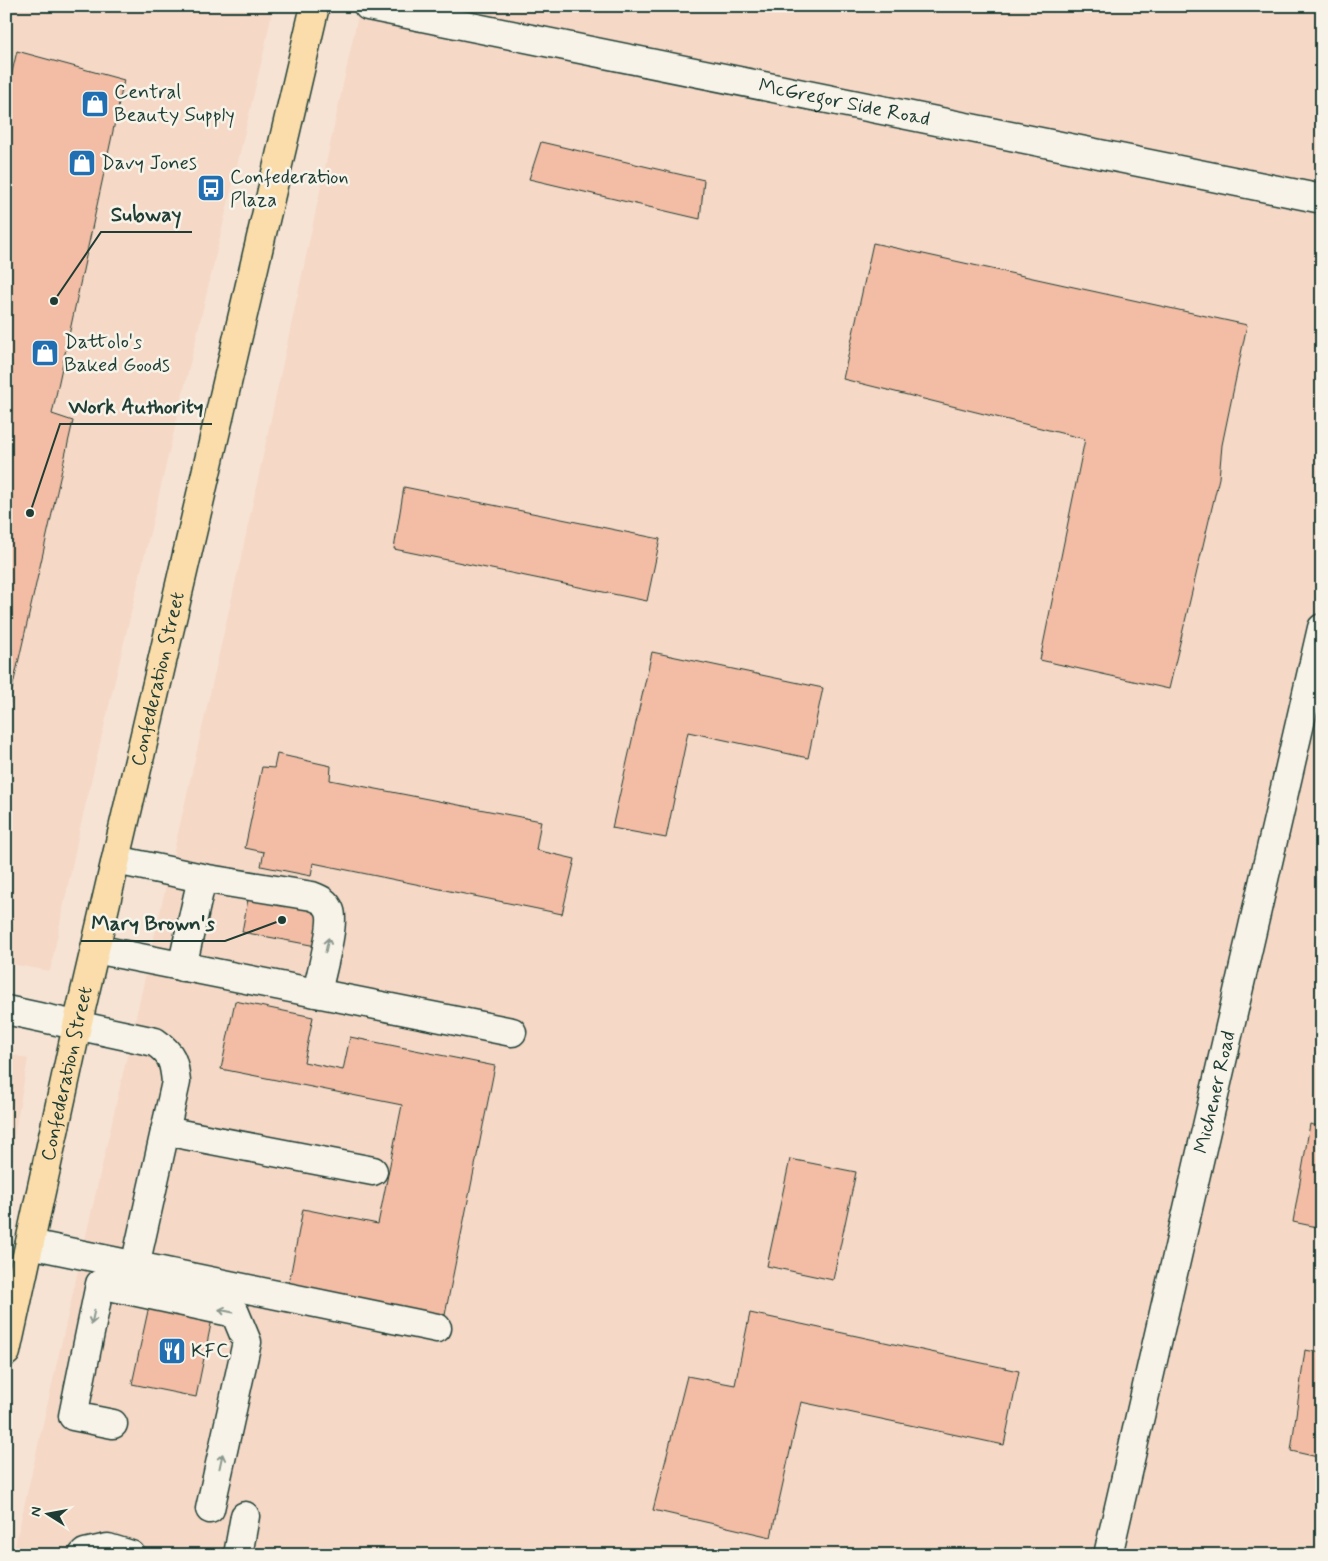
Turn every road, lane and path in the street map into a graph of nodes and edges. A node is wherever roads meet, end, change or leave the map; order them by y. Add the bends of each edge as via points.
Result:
1 (315, 6) edge
2 (368, 6) edge
3 (1322, 199) edge
4 (1322, 628) edge
5 (116, 860) junction
6 (202, 878) junction
7 (95, 949) junction
8 (182, 966) junction
9 (317, 993) junction
10 (6, 1010) edge
11 (78, 1026) junction
12 (512, 1032) dead end
13 (165, 1131) junction
14 (373, 1171) dead end
15 (30, 1244) junction
16 (136, 1266) junction
17 (437, 1328) dead end
18 (6, 1352) edge
19 (113, 1424) dead end
20 (210, 1508) dead end
21 (245, 1516) dead end
22 (83, 1555) edge
23 (131, 1555) edge
24 (238, 1555) edge
25 (1108, 1555) edge

1 - 5 main road, Confederation Street
2 - 3 street, McGregor Side Road
4 - 25 street, Michener Road
5 - 6 street
5 - 7 main road, Confederation Street
6 - 8 street
9 -> 6 street via 331,923 330,910 324,901 312,896
7 - 8 street
7 - 11 main road, Confederation Street
8 - 9 street
9 - 12 street
10 - 11 street
11 - 13 street via 155,1042 167,1051 174,1064 176,1082
11 - 15 main road, Confederation Street
13 - 14 street
13 - 16 street
15 - 16 street
15 - 18 main road, Confederation Street
16 - 17 street
20 -> 19 street via 247,1342 234,1313 100,1284 73,1416
21 - 24 street
22 - 23 street via 108,1548

